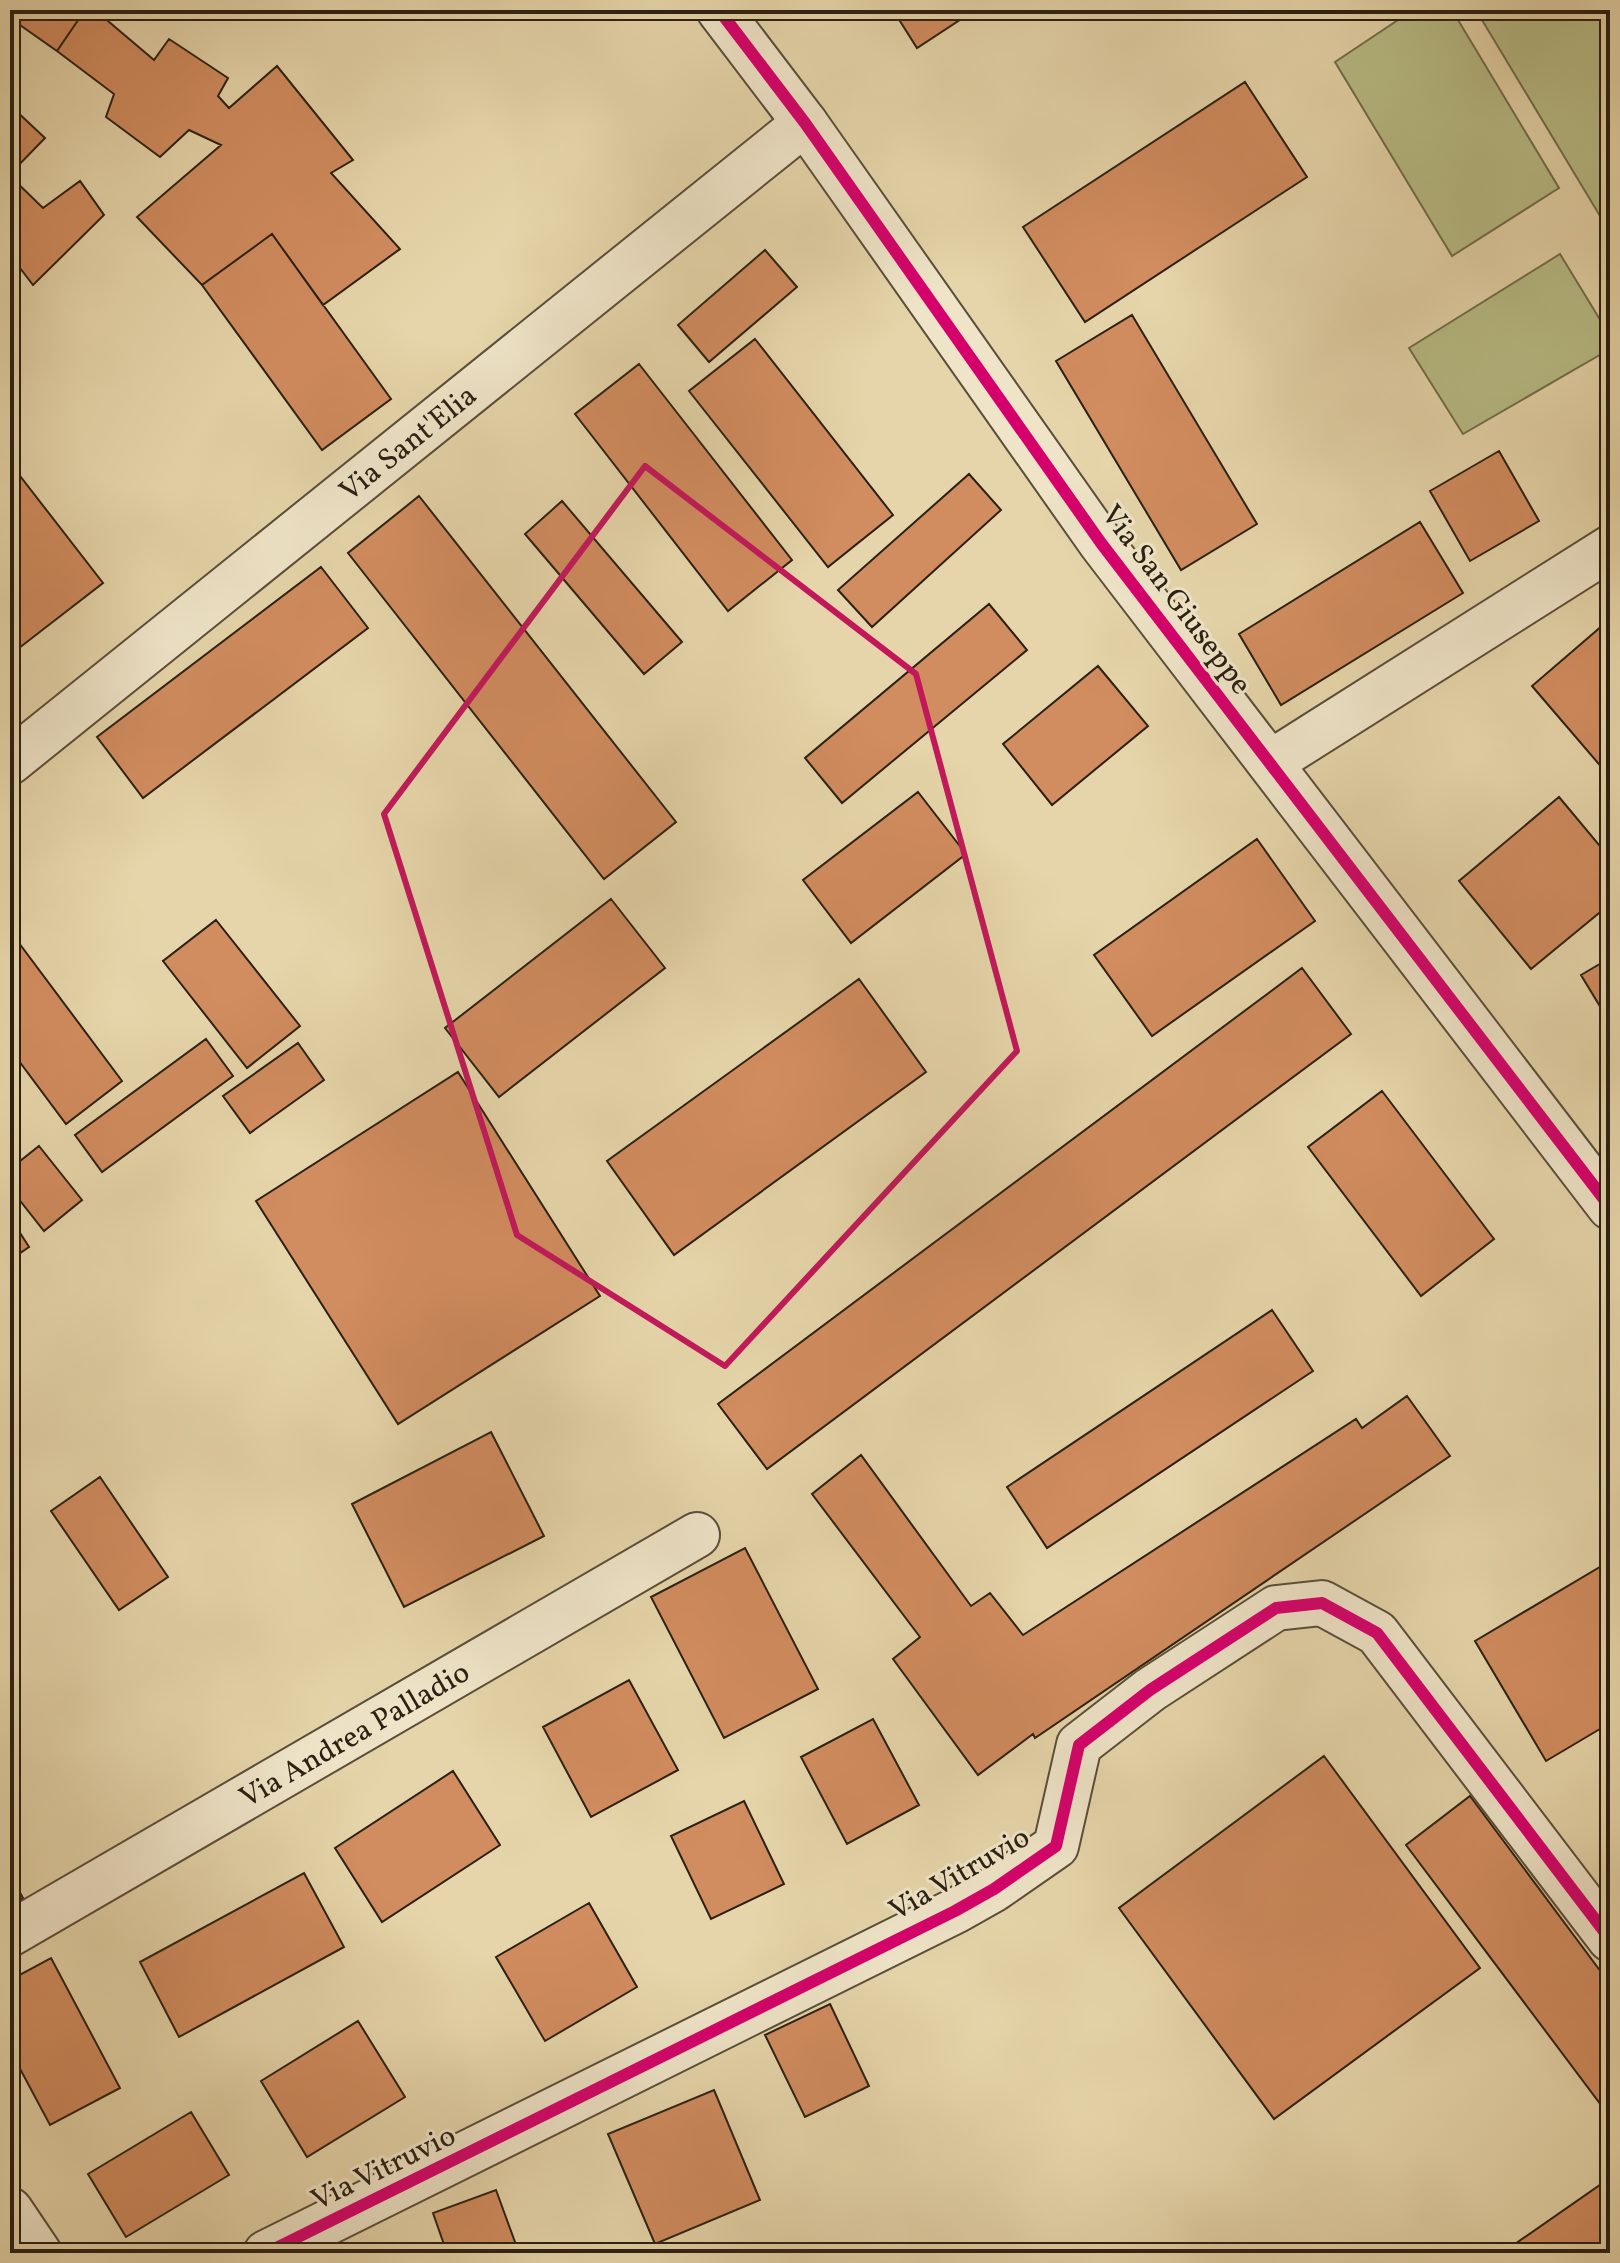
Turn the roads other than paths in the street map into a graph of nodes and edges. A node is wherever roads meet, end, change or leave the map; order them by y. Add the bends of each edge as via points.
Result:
1 (719, 10) edge
2 (805, 123) junction
3 (1610, 548) edge
4 (10, 762) edge
5 (1270, 763) junction
6 (1610, 1207) edge
7 (697, 1535) dead end
8 (10, 1934) edge
9 (1610, 1939) edge
10 (10, 2210) edge
11 (39, 2253) edge
12 (266, 2253) edge

1 - 2 street, Via San Giuseppe
2 - 4 street, Via Sant'Elia
2 - 5 street, Via San Giuseppe via 1101,543
3 - 5 street
5 - 6 street, Via San Giuseppe
7 - 8 street, Via Andrea Palladio
9 - 12 street, Via Vitruvio via 1377,1633 1322,1603 1276,1608 1150,1690 1079,1745 1056,1846 994,1889
10 - 11 street

